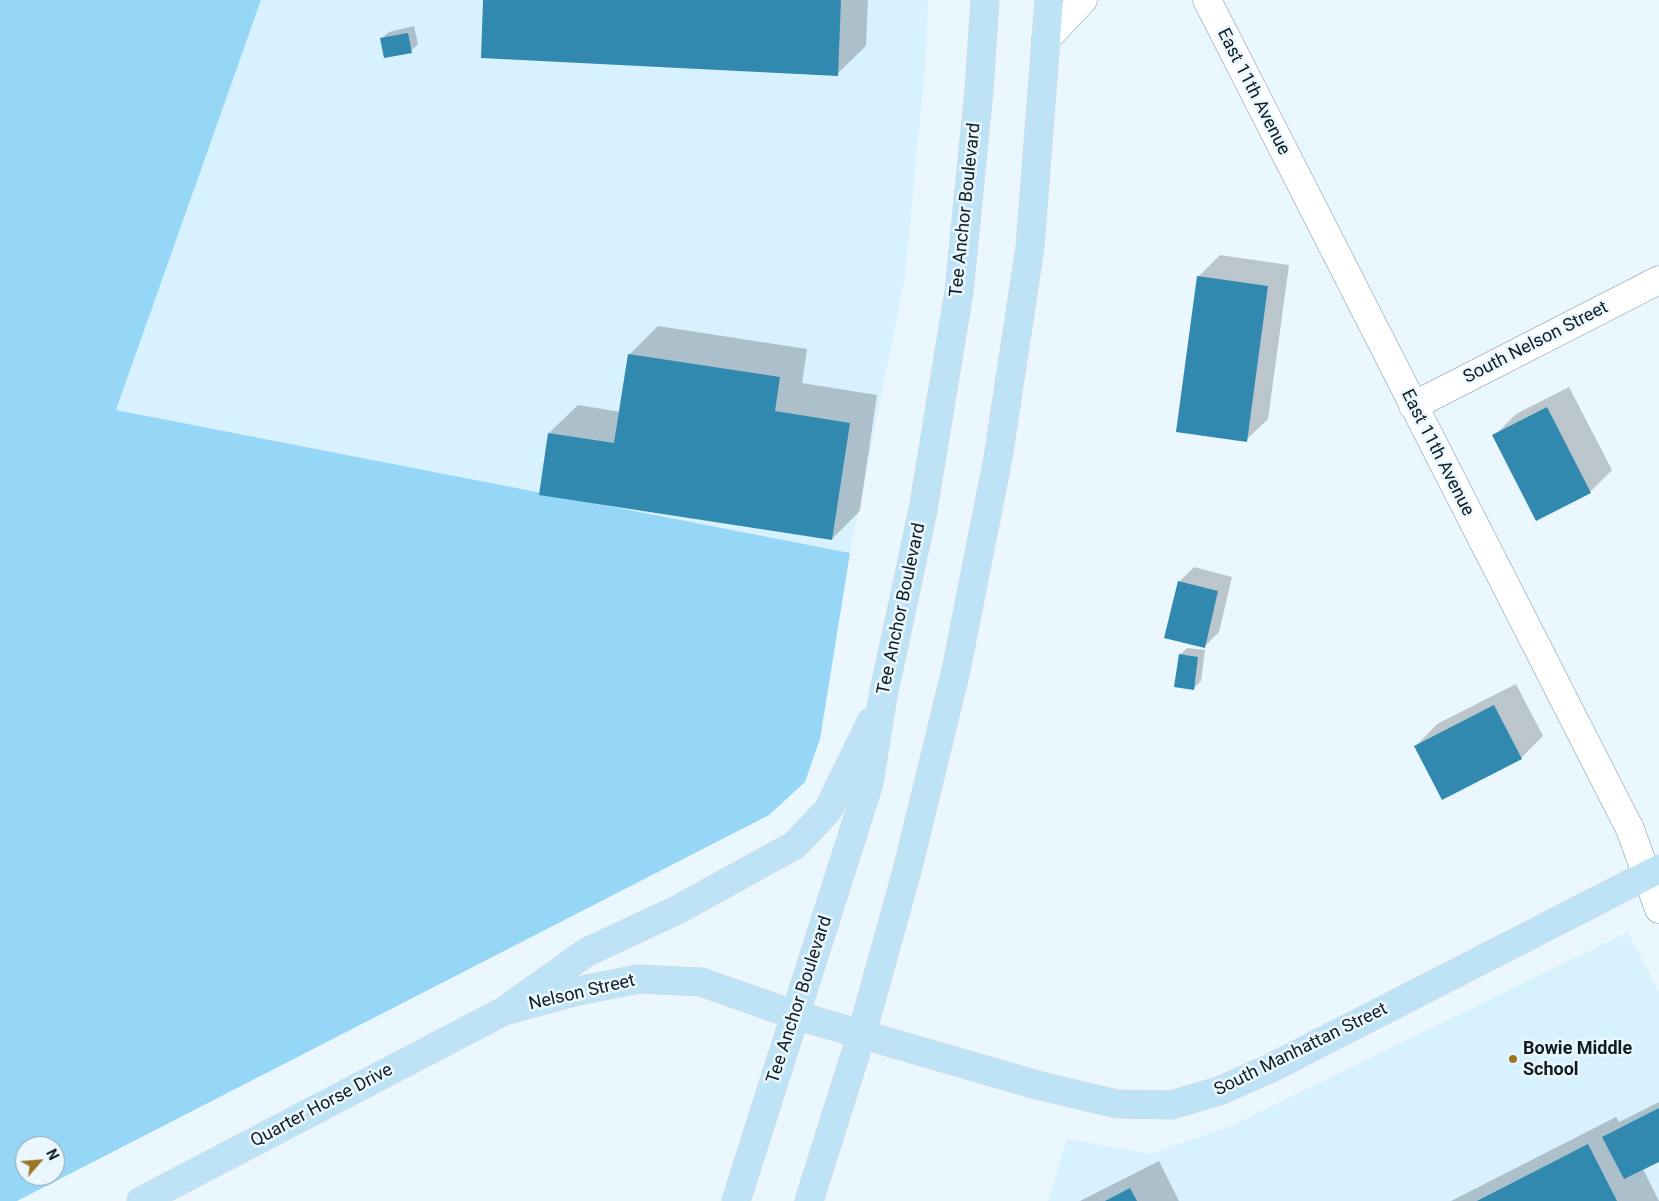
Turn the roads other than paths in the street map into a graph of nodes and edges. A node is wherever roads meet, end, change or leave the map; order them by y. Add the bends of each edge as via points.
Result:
1 (985, 0) edge
2 (1049, 0) edge
3 (1083, 0) edge
4 (1207, 0) edge
5 (1046, 39) junction
6 (1659, 280) edge
7 (1413, 406) junction
8 (883, 696) junction
9 (1653, 872) edge
10 (1659, 909) edge
11 (504, 1011) junction
12 (795, 1015) junction
13 (862, 1033) junction
14 (141, 1201) edge
15 (736, 1201) edge
16 (809, 1201) edge

1 - 8 main road, Tee Anchor Boulevard via 958,292 923,510
2 - 5 main road
3 - 5 street
4 - 7 street, East 11th Avenue
5 - 13 main road via 1030,247 998,458 956,670 908,867
6 - 7 street, South Nelson Street
7 - 9 street, East 11th Avenue
8 - 11 main road via 828,810 795,845 677,910 586,952
8 - 12 main road, Tee Anchor Boulevard via 869,783
9 - 10 street, East 11th Avenue
9 - 13 main road, South Manhattan Street via 1271,1068 1219,1091 1171,1105 1117,1104 1037,1085
11 - 12 main road, Nelson Street via 638,979 701,982
11 - 14 main road, Quarter Horse Drive
12 - 13 main road, Nelson Street
12 - 15 main road, Tee Anchor Boulevard
13 - 16 main road

